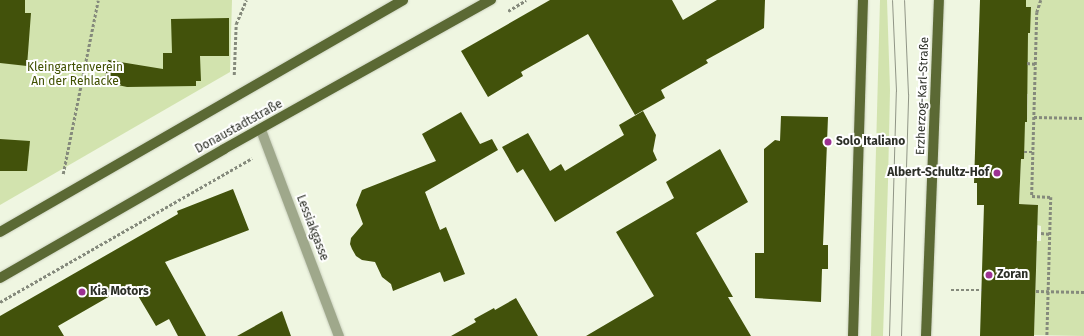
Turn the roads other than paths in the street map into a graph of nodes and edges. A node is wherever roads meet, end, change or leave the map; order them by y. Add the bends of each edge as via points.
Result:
1 (403, 0) edge
2 (491, 0) edge
3 (863, 0) edge
4 (939, 0) edge
5 (261, 130) junction
6 (0, 232) edge
7 (0, 278) edge
8 (339, 336) edge
9 (853, 336) edge
10 (926, 336) edge

1 - 6 main road
2 - 5 main road, Donaustadtstraße
3 - 9 main road
4 - 10 main road, Erzherzog-Karl-Straße
5 - 7 main road, Donaustadtstraße
5 - 8 street, Lessiakgasse

